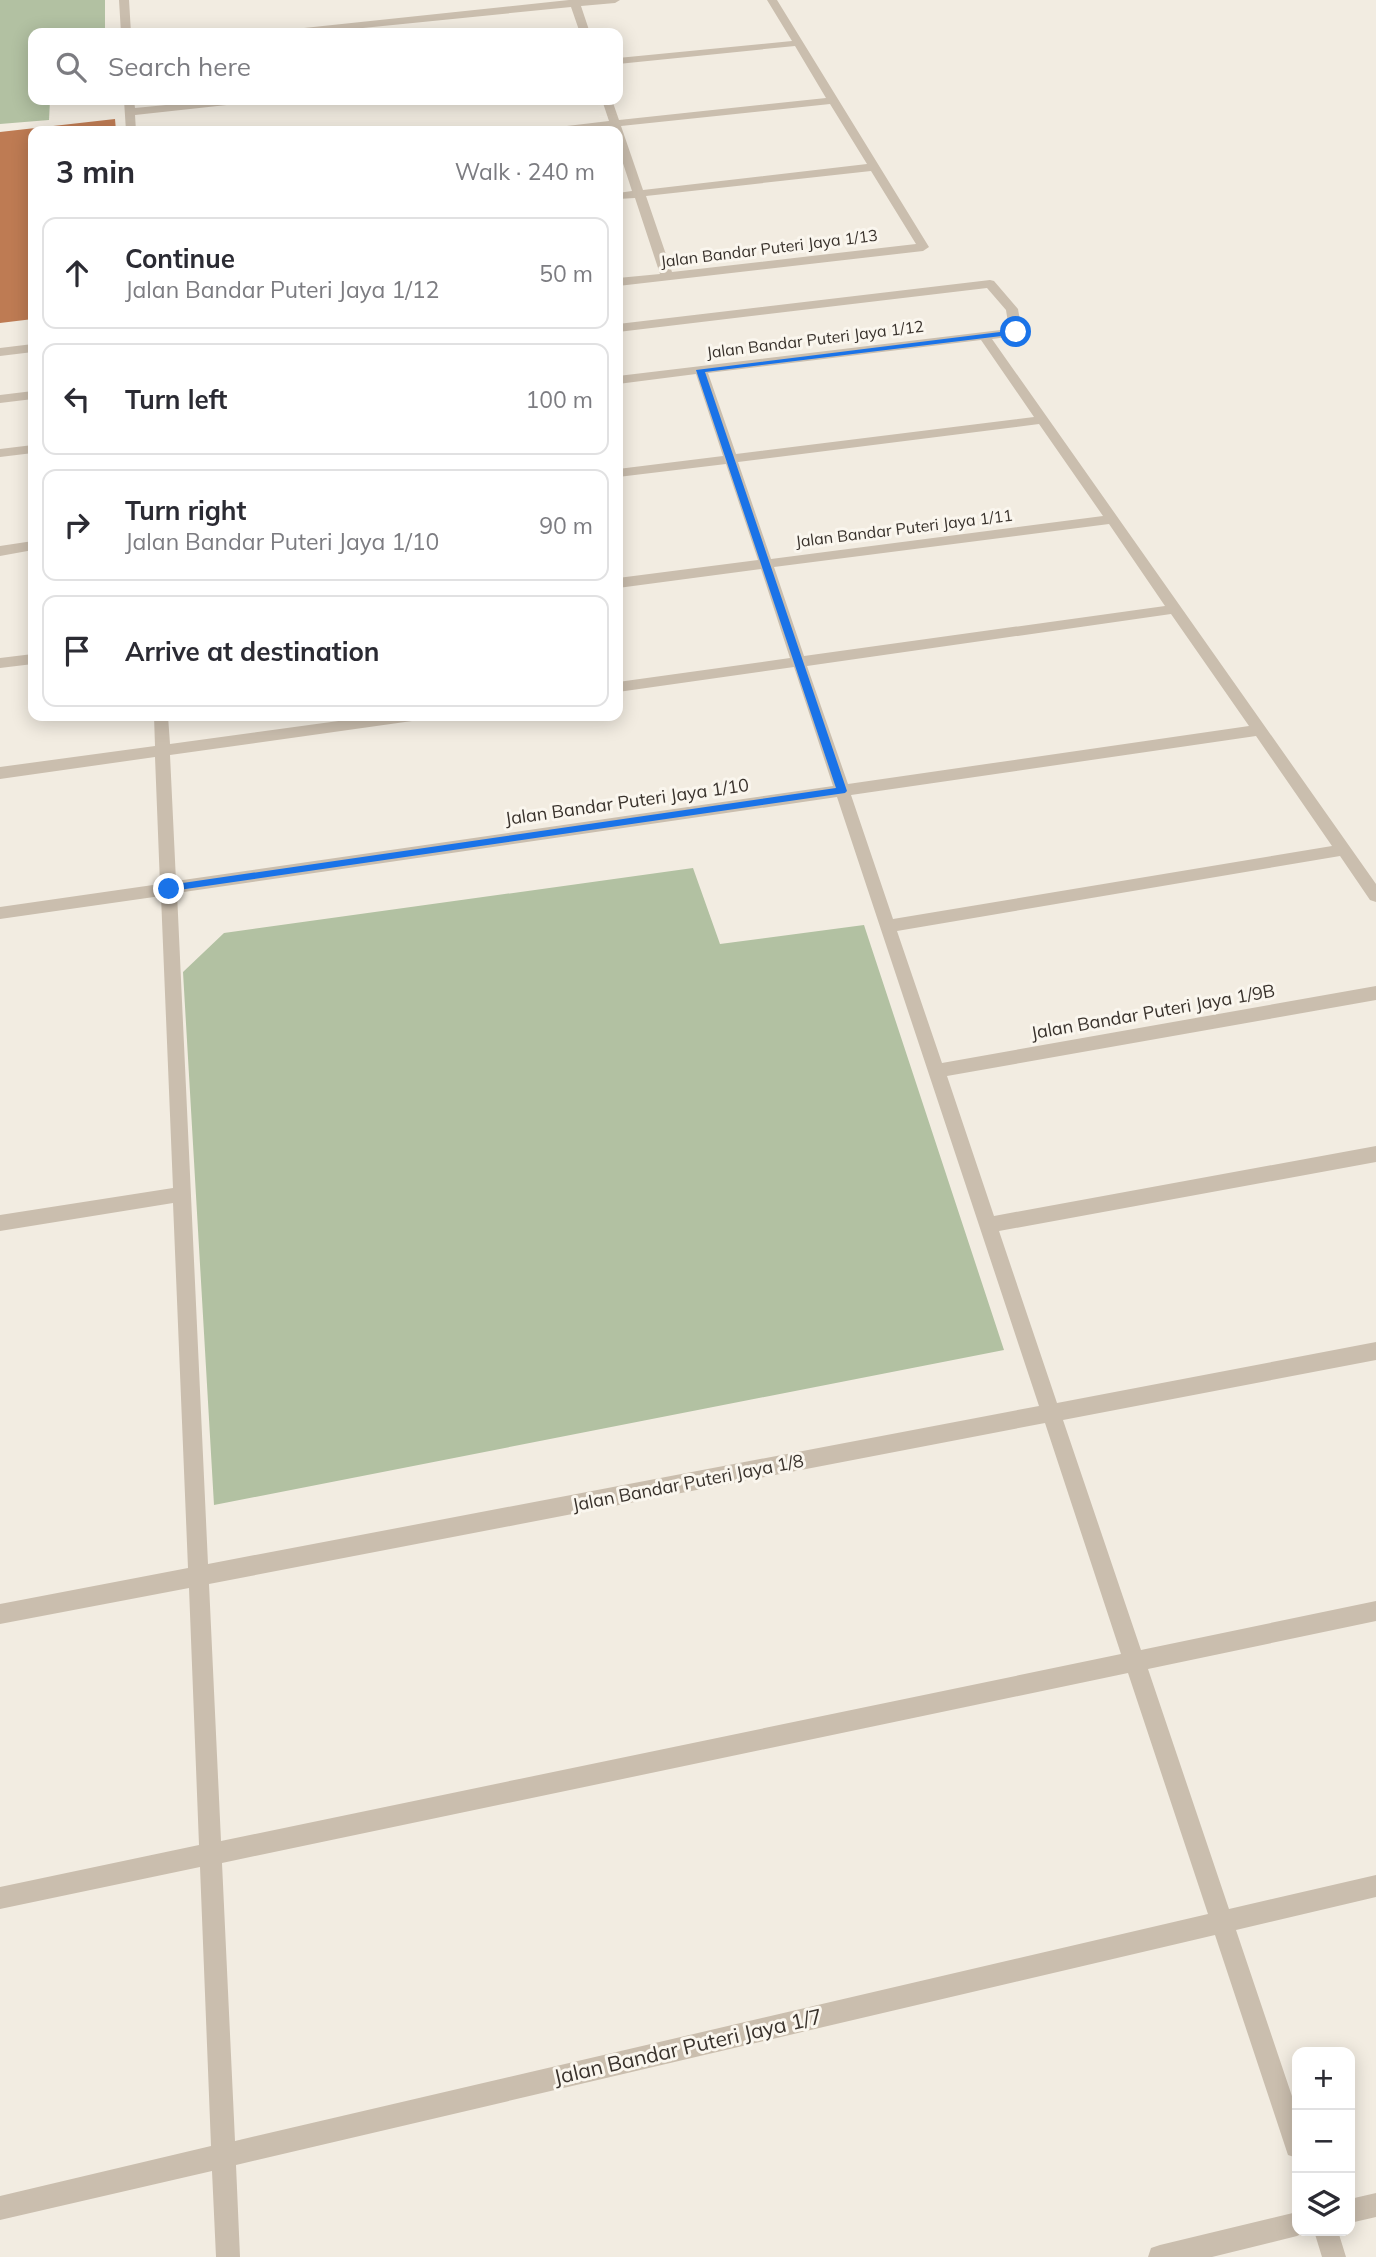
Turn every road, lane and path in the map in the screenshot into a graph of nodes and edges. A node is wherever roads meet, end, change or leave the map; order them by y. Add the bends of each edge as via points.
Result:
1 (124, 0) edge
2 (615, 0) edge
3 (772, 0) edge
4 (575, 2) edge
5 (126, 28) edge
6 (332, 28) edge
7 (583, 28) edge
8 (798, 43) junction
9 (623, 60) edge
10 (833, 100) junction
11 (148, 105) edge
12 (609, 105) edge
13 (129, 106) edge
14 (615, 124) junction
15 (131, 126) edge
16 (596, 126) edge
17 (623, 147) edge
18 (874, 167) junction
19 (639, 194) junction
20 (623, 196) edge
21 (667, 276) junction
22 (623, 281) edge
23 (623, 327) edge
24 (984, 336) junction
25 (28, 349) edge
26 (0, 352) edge
27 (701, 370) junction
28 (623, 379) edge
29 (28, 396) edge
30 (0, 399) edge
31 (1043, 421) junction
32 (28, 450) edge
33 (0, 453) edge
34 (731, 459) junction
35 (623, 473) edge
36 (1112, 519) junction
37 (28, 548) edge
38 (0, 551) edge
39 (766, 563) junction
40 (623, 582) edge
41 (1175, 609) junction
42 (28, 660) edge
43 (799, 662) junction
44 (0, 663) edge
45 (623, 686) edge
46 (161, 721) edge
47 (375, 721) edge
48 (1260, 730) junction
49 (163, 750) junction
50 (0, 773) edge
51 (842, 791) junction
52 (1343, 850) junction
53 (169, 889) junction
54 (1376, 896) edge
55 (0, 913) edge
56 (887, 926) junction
57 (1376, 993) edge
58 (936, 1071) junction
59 (1376, 1154) edge
60 (181, 1194) junction
61 (0, 1223) edge
62 (988, 1225) junction
63 (1376, 1351) edge
64 (1052, 1414) junction
65 (199, 1576) junction
66 (1376, 1611) edge
67 (0, 1614) edge
68 (1134, 1662) junction
69 (211, 1854) junction
70 (1376, 1886) edge
71 (0, 1898) edge
72 (1222, 1923) junction
73 (1292, 2132) edge
74 (223, 2156) junction
75 (1376, 2205) edge
76 (0, 2208) edge
77 (1355, 2210) edge
78 (1292, 2225) edge
79 (1328, 2236) edge
80 (228, 2257) edge
81 (1160, 2257) edge
82 (1334, 2257) edge

1 - 5 street
2 - 4 street
3 - 8 street
4 - 6 street
4 - 7 street
8 - 9 street
8 - 10 street
10 - 14 street
10 - 18 street
11 - 13 street
12 - 14 street
13 - 15 street
14 - 16 street
17 - 19 street
18 - 19 street
18 - 21 street, Jalan Bandar Puteri Jaya 1/13 via 923,247
19 - 20 street
19 - 21 street
21 - 22 street, Jalan Bandar Puteri Jaya 1/13
23 - 24 street, Jalan Bandar Puteri Jaya 1/12 via 990,284 1012,309 1016,332
24 - 27 street, Jalan Bandar Puteri Jaya 1/12
24 - 31 street
25 - 26 street
27 - 28 street, Jalan Bandar Puteri Jaya 1/12
27 - 34 street
29 - 30 street
31 - 34 street
31 - 36 street
32 - 33 street
34 - 35 street
34 - 39 street
36 - 39 street, Jalan Bandar Puteri Jaya 1/11
36 - 41 street
37 - 38 street
39 - 40 street, Jalan Bandar Puteri Jaya 1/11
39 - 43 street
41 - 43 street
41 - 48 street
42 - 44 street
43 - 45 street
43 - 51 street
46 - 49 street
47 - 49 street
48 - 51 street, Jalan Bandar Puteri Jaya 1/10
48 - 52 street
49 - 50 street
49 - 53 street
51 - 53 street, Jalan Bandar Puteri Jaya 1/10
51 - 56 street
52 - 54 street
52 - 56 street
53 - 55 street, Jalan Bandar Puteri Jaya 1/10
53 - 60 street
56 - 58 street
57 - 58 street, Jalan Bandar Puteri Jaya 1/9B
58 - 62 street
59 - 62 street
60 - 61 street
60 - 65 street
62 - 64 street
63 - 64 street, Jalan Bandar Puteri Jaya 1/8
64 - 65 street, Jalan Bandar Puteri Jaya 1/8
64 - 68 street
65 - 67 street, Jalan Bandar Puteri Jaya 1/8
65 - 69 street
66 - 68 street
68 - 69 street
68 - 72 street
69 - 71 street
69 - 74 street
70 - 72 street, Jalan Bandar Puteri Jaya 1/7
72 - 73 street
72 - 74 street, Jalan Bandar Puteri Jaya 1/7
74 - 76 street, Jalan Bandar Puteri Jaya 1/7
74 - 80 street
75 - 77 street
78 - 81 street
79 - 82 street

